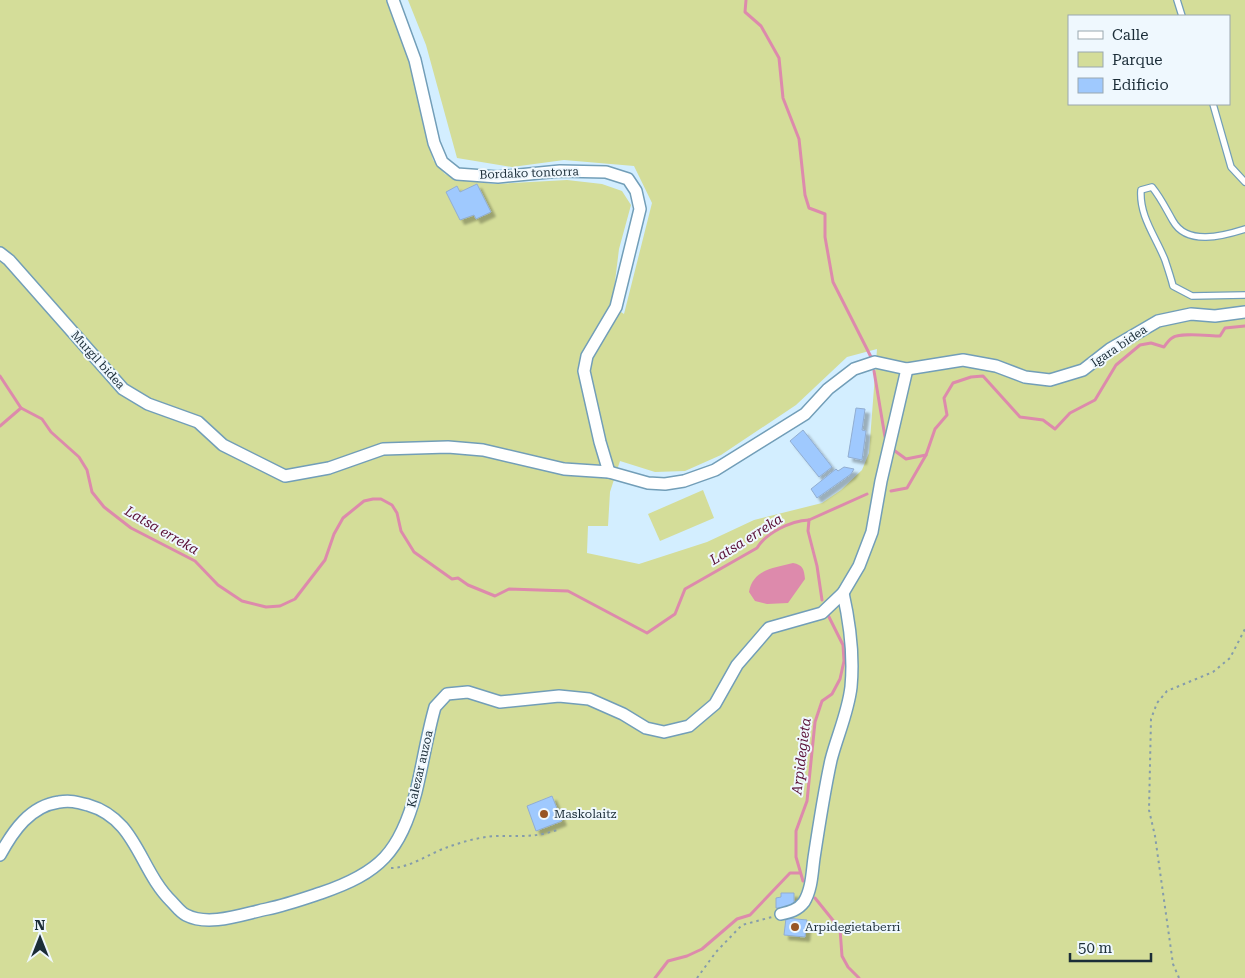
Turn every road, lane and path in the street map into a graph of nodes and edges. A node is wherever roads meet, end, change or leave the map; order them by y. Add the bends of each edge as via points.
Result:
1 (393, 0) edge
2 (1177, 0) edge
3 (1182, 15) edge
4 (1213, 105) edge
5 (1245, 182) edge
6 (1245, 229) edge
7 (0, 253) edge
8 (1245, 295) edge
9 (1245, 312) edge
10 (906, 369) junction
11 (610, 472) junction
12 (843, 593) junction
13 (1245, 629) edge
14 (556, 830) dead end
15 (0, 856) edge
16 (380, 864) junction
17 (781, 914) joint
18 (697, 978) edge
19 (1179, 978) edge

1 - 11 street, Bordako tontorra via 415,60 434,143 442,162 457,174 498,177 560,171 606,172 628,179 636,191 640,209 616,307 587,356 584,372
2 - 3 lane
4 - 5 lane via 1231,167
6 - 8 lane via 1204,238 1186,234 1174,223 1160,196 1152,188 1141,190 1144,215 1173,286 1192,296
7 - 11 street, Murgil bidea via 123,389 148,404 198,422 223,444 285,476 329,468 383,449 448,447 483,450 564,469
9 - 10 street, Igara bidea via 1215,316 1191,314 1158,321 1110,349 1083,370 1050,380 1025,377 996,366 963,360
10 - 11 street, Murgil bidea via 875,362 854,369 828,389 805,414 715,470 684,482 648,483
10 - 12 street, Kalezar auzoa via 872,532 859,566
12 - 16 street, Kalezar auzoa via 822,613 769,628 737,665 715,704 689,726 664,732 646,728 589,699 559,696 500,702 468,692 447,694 435,707 406,824
12 - 17 street via 852,645 851,687 846,716 832,759 810,888 804,902 795,910
13 - 19 path via 1230,658 1213,672 1167,691 1150,719 1149,810 1173,964
14 - 16 path via 532,837 503,835 477,839 396,868
15 - 16 street, Kalezar auzoa via 31,813 50,803 71,800 95,807 115,817 166,897 184,914 202,920 288,904 343,886
17 - 18 path via 742,925

